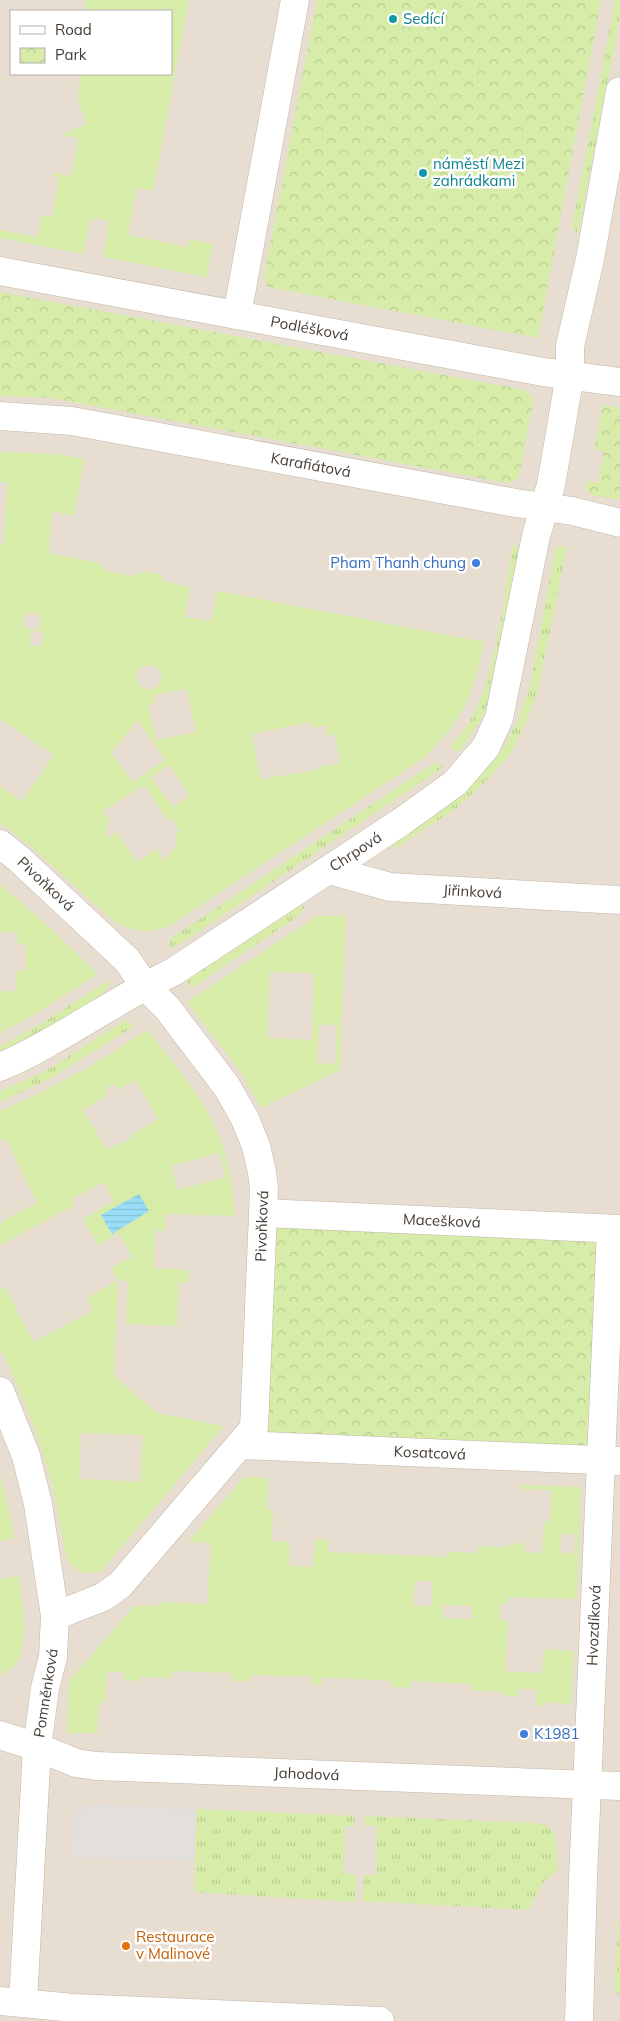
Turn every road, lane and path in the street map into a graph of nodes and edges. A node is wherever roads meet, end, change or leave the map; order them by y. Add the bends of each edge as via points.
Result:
1 (295, 0) edge
2 (620, 91) edge
3 (0, 271) edge
4 (237, 315) junction
5 (570, 375) junction
6 (620, 382) edge
7 (0, 416) edge
8 (544, 507) junction
9 (620, 523) edge
10 (0, 844) edge
11 (329, 870) junction
12 (620, 900) edge
13 (145, 986) junction
14 (0, 1067) edge
15 (263, 1213) junction
16 (616, 1229) edge
17 (0, 1391) edge
18 (240, 1445) junction
19 (611, 1460) edge
20 (56, 1616) junction
21 (0, 1736) edge
22 (37, 1747) junction
23 (588, 1784) junction
24 (620, 1786) edge
25 (11, 2002) edge
26 (380, 2021) edge
27 (579, 2021) edge

1 - 4 street
2 - 5 street via 590,259 570,346
3 - 4 street, Podléšková
4 - 5 street, Podléšková
5 - 6 street, Podléšková
5 - 8 street, Chrpová via 551,485
7 - 8 street, Karafiátová via 72,421
8 - 9 street, Karafiátová
8 - 11 street, Chrpová via 499,718 486,747 455,783
10 - 13 street, Pivoňková via 127,960
11 - 12 street, Jiřinková via 390,887
11 - 13 street, Chrpová via 173,972
13 - 14 street, Chrpová via 58,1038
13 - 15 street, Pivoňková via 168,1009 227,1087 246,1119 262,1172
15 - 16 street, Macešková
15 - 18 street, Pivoňková via 254,1428
16 - 19 street, Hvozdíková
17 - 20 street, Pomněnková via 26,1456 38,1504
18 - 19 street, Kosatcová
18 - 20 street, Pivoňková via 120,1585 103,1597
19 - 23 street, Hvozdíková
20 - 22 street, Pomněnková via 53,1657
21 - 22 street, Jahodová
22 - 23 street, Jahodová via 76,1763 96,1766
22 - 25 street, Pomněnková
23 - 24 street, Jahodová
23 - 27 street, Hvozdíková
25 - 26 street via 73,2008

